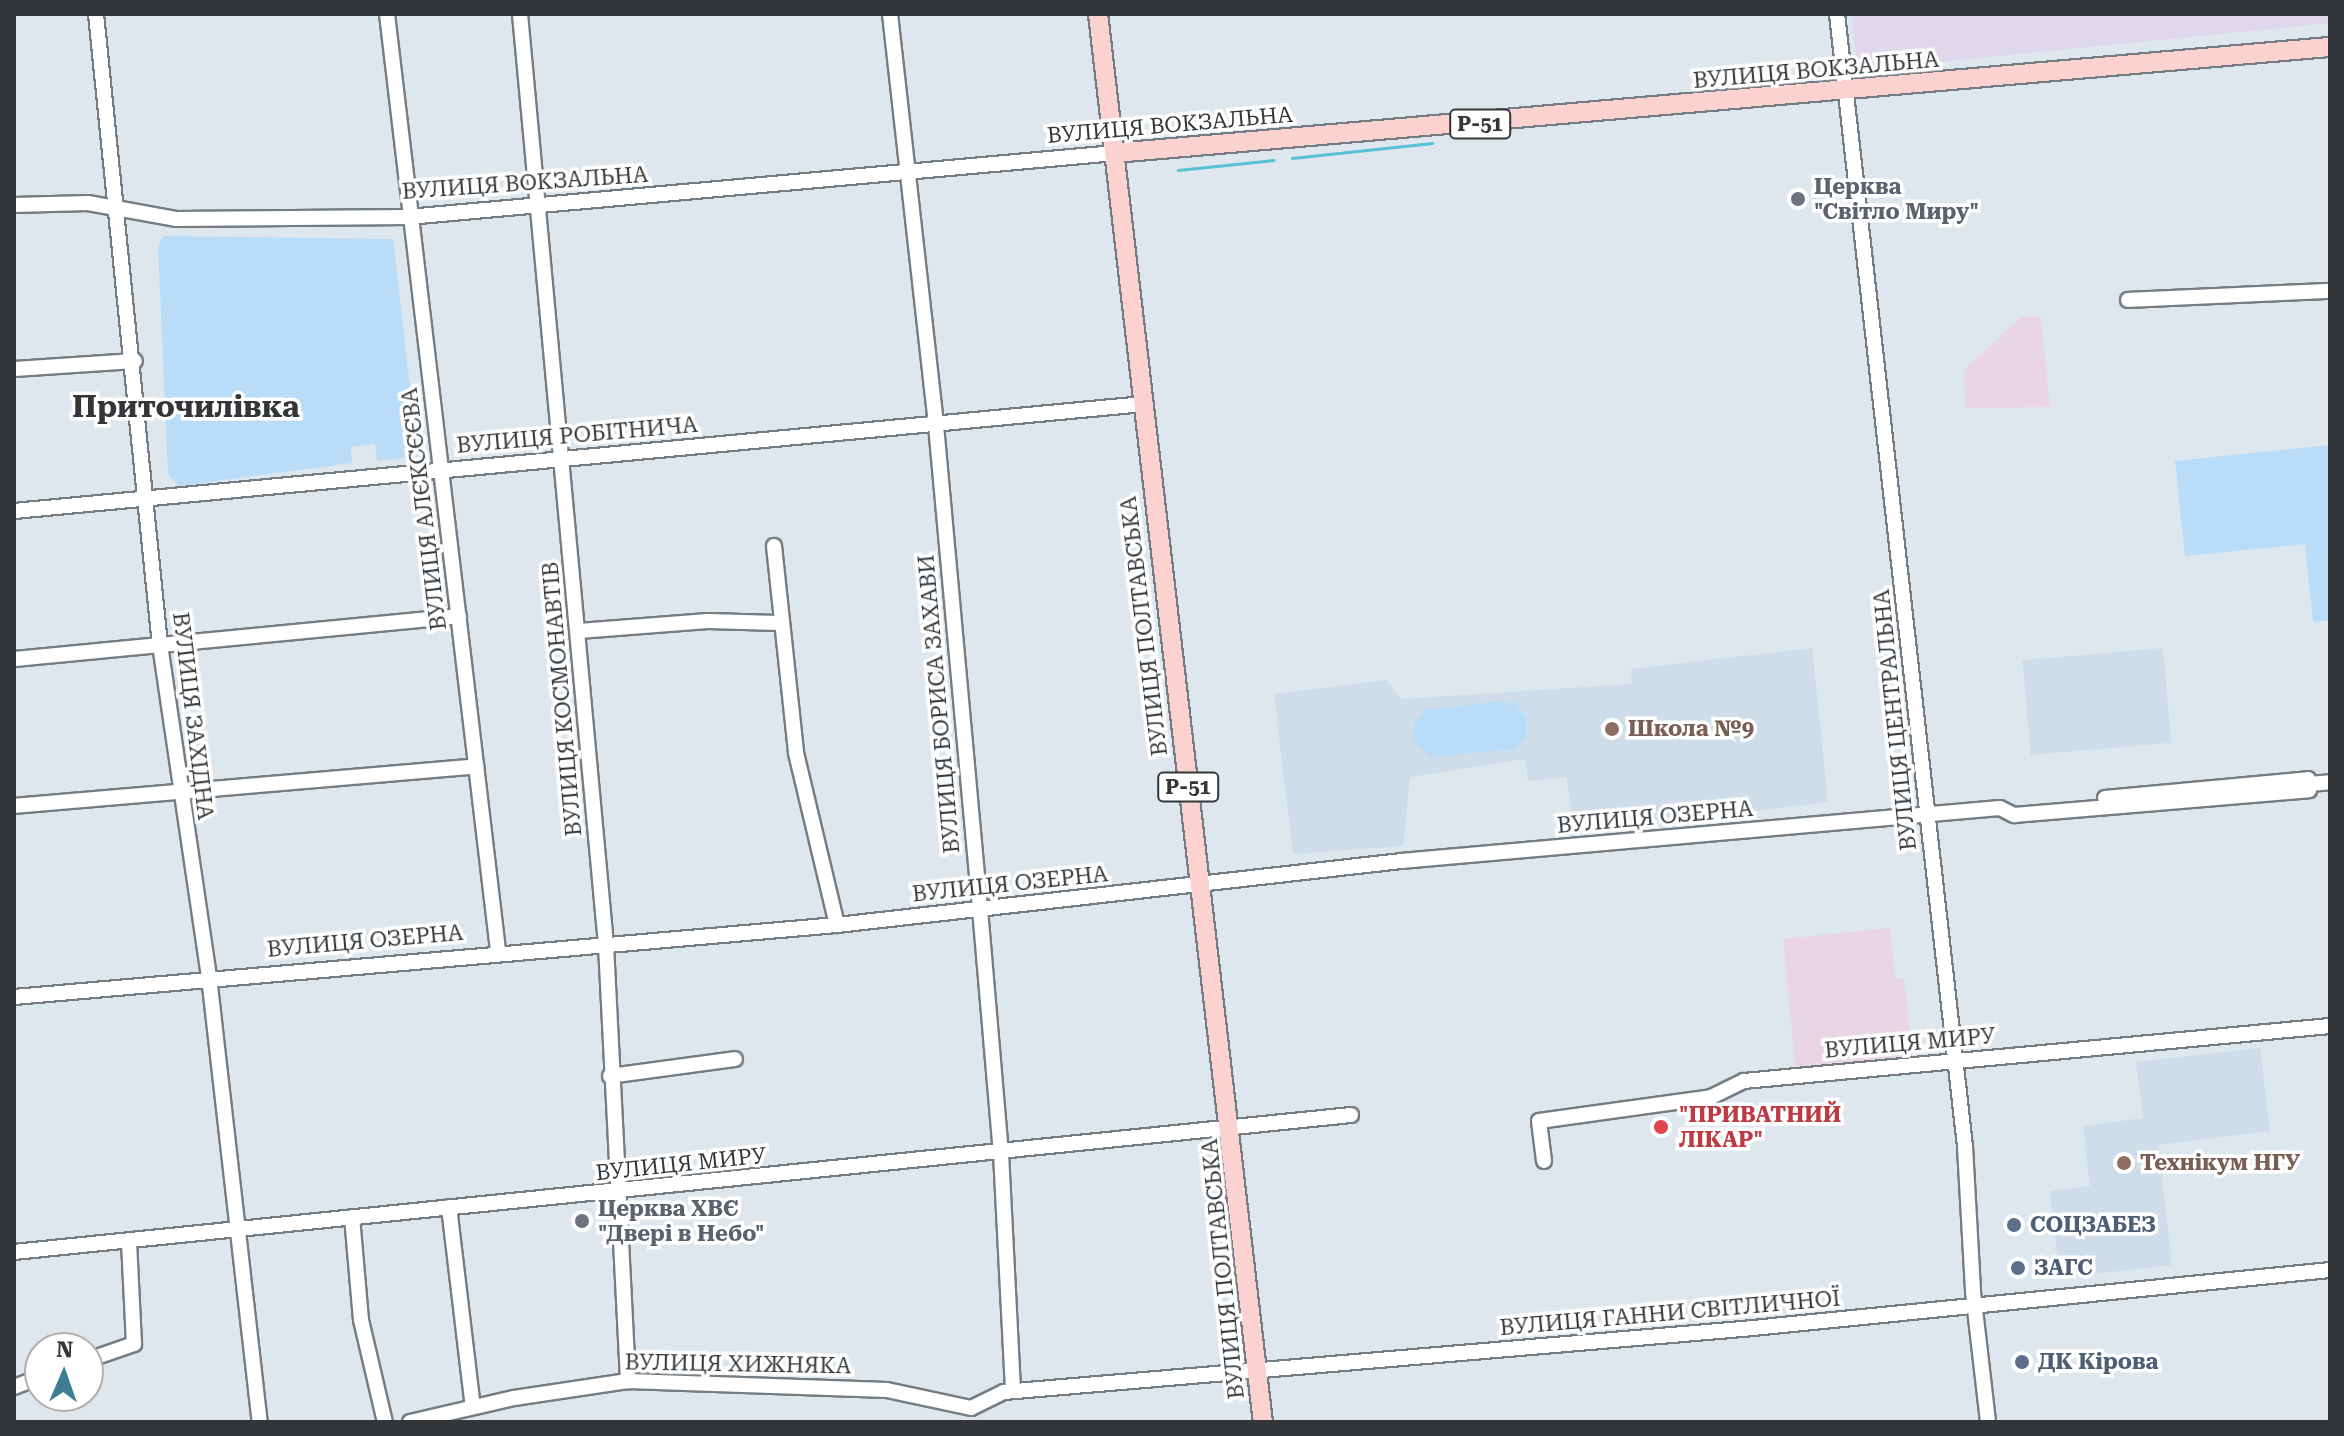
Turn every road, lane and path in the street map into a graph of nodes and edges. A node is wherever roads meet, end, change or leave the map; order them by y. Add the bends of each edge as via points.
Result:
1 (96, 14) edge
2 (387, 14) edge
3 (520, 14) edge
4 (890, 14) edge
5 (1098, 14) edge
6 (1837, 14) edge
7 (2330, 47) edge
8 (1844, 92) junction
9 (1115, 153) junction
10 (908, 173) junction
11 (14, 205) edge
12 (536, 208) junction
13 (120, 211) junction
14 (408, 217) junction
15 (2330, 291) edge
16 (2128, 300) dead end
17 (135, 361) junction
18 (14, 369) edge
19 (1143, 404) junction
20 (936, 425) junction
21 (561, 461) junction
22 (443, 468) junction
23 (148, 499) junction
24 (14, 511) edge
25 (774, 546) dead end
26 (459, 616) junction
27 (778, 623) junction
28 (579, 631) junction
29 (160, 645) junction
30 (14, 659) edge
31 (476, 766) junction
32 (2330, 782) edge
33 (179, 789) junction
34 (14, 806) edge
35 (1927, 815) junction
36 (1202, 886) junction
37 (980, 909) junction
38 (837, 925) junction
39 (606, 945) junction
40 (498, 951) junction
41 (209, 977) junction
42 (14, 997) edge
43 (2330, 1026) edge
44 (735, 1059) dead end
45 (1955, 1060) junction
46 (610, 1076) junction
47 (1351, 1115) dead end
48 (1232, 1128) junction
49 (1001, 1153) junction
50 (1544, 1161) dead end
51 (617, 1192) junction
52 (449, 1207) junction
53 (352, 1217) junction
54 (239, 1232) junction
55 (129, 1241) junction
56 (14, 1252) edge
57 (2330, 1270) edge
58 (1974, 1306) junction
59 (104, 1354) edge
60 (1258, 1373) junction
61 (628, 1381) junction
62 (1013, 1391) junction
63 (473, 1407) junction
64 (260, 1422) edge
65 (385, 1422) edge
66 (410, 1422) edge
67 (1263, 1422) edge
68 (1988, 1422) edge

1 - 13 street, ВУЛИЦЯ ЗАХІДНА
2 - 14 street, ВУЛИЦЯ АЛЄКСЄЄВА
3 - 12 street, ВУЛИЦЯ КОСМОНАВТІВ
4 - 10 street, ВУЛИЦЯ БОРИСА ЗАХАВИ
5 - 9 main road, ВУЛИЦЯ ПОЛТАВСЬКА
6 - 8 street, ВУЛИЦЯ ЦЕНТРАЛЬНА
7 - 8 main road, ВУЛИЦЯ ВОКЗАЛЬНА / Р-51
8 - 9 main road, ВУЛИЦЯ ВОКЗАЛЬНА / Р-51
8 - 35 street, ВУЛИЦЯ ЦЕНТРАЛЬНА
9 - 10 street, ВУЛИЦЯ ВОКЗАЛЬНА
9 - 19 main road, ВУЛИЦЯ ПОЛТАВСЬКА / Р-51
10 - 12 street, ВУЛИЦЯ ВОКЗАЛЬНА
10 - 20 street, ВУЛИЦЯ БОРИСА ЗАХАВИ
11 - 13 street, ВУЛИЦЯ ВОКЗАЛЬНА via 88,203
12 - 14 street, ВУЛИЦЯ ВОКЗАЛЬНА
12 - 21 street, ВУЛИЦЯ КОСМОНАВТІВ
13 - 14 street, ВУЛИЦЯ ВОКЗАЛЬНА via 176,219
13 - 17 street, ВУЛИЦЯ ЗАХІДНА
14 - 22 street, ВУЛИЦЯ АЛЄКСЄЄВА
15 - 16 street
17 - 18 street
17 - 23 street, ВУЛИЦЯ ЗАХІДНА
19 - 20 street, ВУЛИЦЯ РОБІТНИЧА
19 - 36 main road, ВУЛИЦЯ ПОЛТАВСЬКА / Р-51
20 - 21 street, ВУЛИЦЯ РОБІТНИЧА
20 - 37 street, ВУЛИЦЯ БОРИСА ЗАХАВИ
21 - 22 street, ВУЛИЦЯ РОБІТНИЧА
21 - 28 street, ВУЛИЦЯ КОСМОНАВТІВ
22 - 23 street, ВУЛИЦЯ РОБІТНИЧА
22 - 26 street, ВУЛИЦЯ АЛЄКСЄЄВА
23 - 24 street, ВУЛИЦЯ РОБІТНИЧА
23 - 29 street, ВУЛИЦЯ ЗАХІДНА
25 - 27 street
26 - 29 street
26 - 31 street, ВУЛИЦЯ АЛЄКСЄЄВА
27 - 28 street via 708,621
27 - 38 street via 796,753
28 - 39 street, ВУЛИЦЯ КОСМОНАВТІВ
29 - 30 street
29 - 33 street, ВУЛИЦЯ ЗАХІДНА
31 - 33 street
31 - 40 street, ВУЛИЦЯ АЛЄКСЄЄВА
32 - 35 street, ВУЛИЦЯ ОЗЕРНА via 2309,784 2308,779 2019,806 2012,813
33 - 34 street
33 - 41 street, ВУЛИЦЯ ЗАХІДНА
35 - 36 street, ВУЛИЦЯ ОЗЕРНА via 1401,861
35 - 45 street, ВУЛИЦЯ ЦЕНТРАЛЬНА
36 - 37 street, ВУЛИЦЯ ОЗЕРНА
36 - 48 main road, ВУЛИЦЯ ПОЛТАВСЬКА / Р-51
37 - 38 street, ВУЛИЦЯ ОЗЕРНА
37 - 49 street, ВУЛИЦЯ БОРИСА ЗАХАВИ
38 - 39 street, ВУЛИЦЯ ОЗЕРНА
39 - 40 street, ВУЛИЦЯ ОЗЕРНА
39 - 46 street, ВУЛИЦЯ КОСМОНАВТІВ
40 - 41 street, ВУЛИЦЯ ОЗЕРНА
41 - 42 street, ВУЛИЦЯ ОЗЕРНА
41 - 54 street, ВУЛИЦЯ ЗАХІДНА
43 - 45 street, ВУЛИЦЯ МИРУ
44 - 46 street
45 - 50 street, ВУЛИЦЯ МИРУ via 1744,1081 1711,1097 1539,1121
45 - 58 street, ВУЛИЦЯ ЦЕНТРАЛЬНА
46 - 51 street, ВУЛИЦЯ КОСМОНАВТІВ
47 - 48 street, ВУЛИЦЯ МИРУ
48 - 49 street, ВУЛИЦЯ МИРУ
48 - 60 main road, ВУЛИЦЯ ПОЛТАВСЬКА / Р-51
49 - 51 street, ВУЛИЦЯ МИРУ
49 - 62 street, ВУЛИЦЯ БОРИСА ЗАХАВИ
51 - 52 street, ВУЛИЦЯ МИРУ
51 - 61 street, ВУЛИЦЯ КОСМОНАВТІВ
52 - 53 street, ВУЛИЦЯ МИРУ
52 - 63 street
53 - 54 street, ВУЛИЦЯ МИРУ
53 - 65 street via 361,1320
54 - 55 street, ВУЛИЦЯ МИРУ
54 - 64 street, ВУЛИЦЯ ЗАХІДНА
55 - 56 street, ВУЛИЦЯ МИРУ
55 - 59 street via 134,1344
57 - 58 street, ВУЛИЦЯ ГАННИ СВІТЛИЧНОЇ
58 - 60 street, ВУЛИЦЯ ГАННИ СВІТЛИЧНОЇ
58 - 68 street, ВУЛИЦЯ ЦЕНТРАЛЬНА
60 - 62 street, ВУЛИЦЯ ГАННИ СВІТЛИЧНОЇ
60 - 67 main road, ВУЛИЦЯ ПОЛТАВСЬКА / Р-51
61 - 62 street, ВУЛИЦЯ ХИЖНЯКА via 887,1390 971,1408
61 - 63 street, ВУЛИЦЯ ХИЖНЯКА
63 - 66 street, ВУЛИЦЯ ХИЖНЯКА

